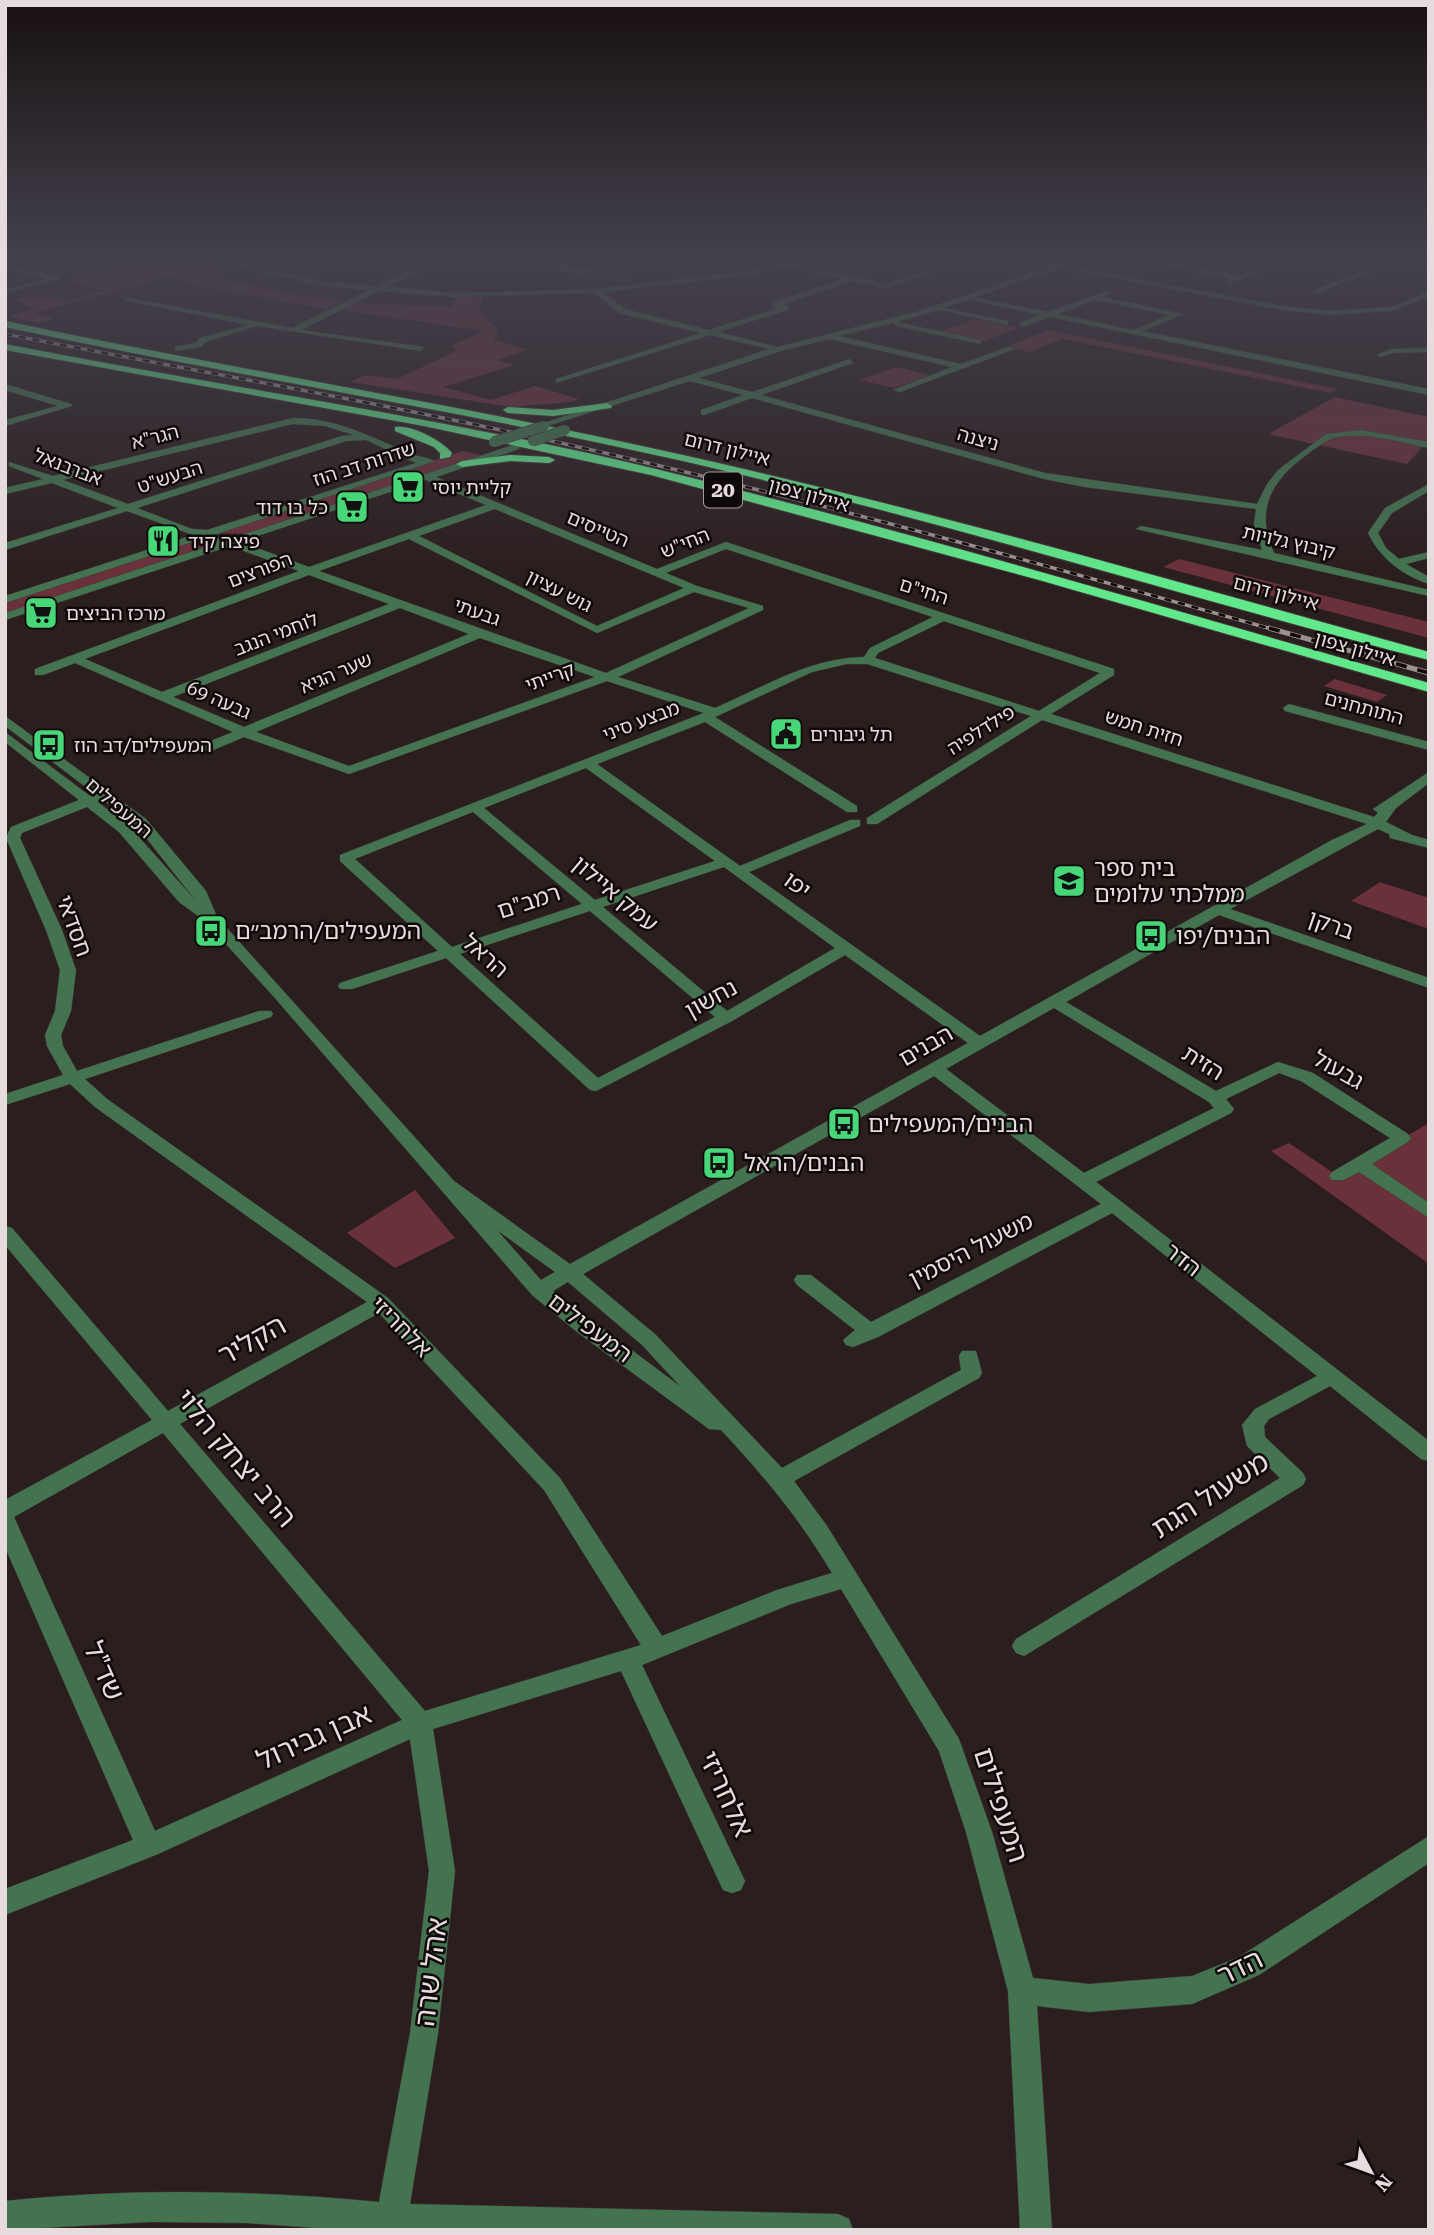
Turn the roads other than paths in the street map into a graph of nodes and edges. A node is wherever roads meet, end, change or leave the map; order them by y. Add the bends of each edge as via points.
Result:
1 (86, 363) edge
2 (202, 363) edge
3 (214, 363) edge
4 (614, 363) edge
5 (735, 363) edge
6 (757, 363) edge
7 (843, 363) edge
8 (946, 363) edge
9 (972, 363) edge
10 (1291, 363) edge
11 (94, 365) junction
12 (962, 367) junction
13 (690, 378) junction
14 (559, 381) dead end
15 (702, 382) junction
16 (5, 387) edge
17 (897, 390) dead end
18 (1429, 392) edge
19 (753, 395) junction
20 (493, 409) junction
21 (704, 412) dead end
22 (608, 420) junction
23 (5, 423) edge
24 (577, 425) junction
25 (562, 426) junction
26 (399, 429) junction
27 (349, 436) junction
28 (1429, 445) edge
29 (498, 447) junction
30 (453, 458) junction
31 (550, 460) junction
32 (418, 463) junction
33 (12, 464) dead end
34 (425, 476) junction
35 (52, 479) junction
36 (1429, 487) edge
37 (5, 491) edge
38 (495, 505) junction
39 (1261, 507) junction
40 (130, 508) junction
41 (1141, 529) dead end
42 (208, 533) junction
43 (248, 534) junction
44 (190, 535) junction
45 (411, 536) junction
46 (228, 541) junction
47 (1024, 544) junction
48 (726, 545) joint
49 (5, 547) edge
50 (1269, 555) junction
51 (1429, 555) edge
52 (1397, 563) junction
53 (309, 571) junction
54 (657, 573) junction
55 (1044, 577) junction
56 (1429, 581) edge
57 (694, 588) junction
58 (1429, 593) edge
59 (5, 600) edge
60 (400, 604) junction
61 (759, 608) joint
62 (945, 616) junction
63 (5, 617) edge
64 (481, 633) junction
65 (558, 644) dead end
66 (536, 654) junction
67 (1429, 656) edge
68 (76, 659) junction
69 (868, 660) junction
70 (39, 672) dead end
71 (1111, 672) joint
72 (607, 677) junction
73 (1429, 688) edge
74 (163, 696) junction
75 (1289, 708) dead end
76 (711, 715) junction
77 (1041, 715) junction
78 (5, 720) edge
79 (244, 732) junction
80 (5, 736) edge
81 (1429, 746) edge
82 (206, 748) dead end
83 (587, 763) junction
84 (349, 770) joint
85 (1429, 776) edge
86 (106, 794) junction
87 (89, 800) junction
88 (1391, 805) junction
89 (474, 806) junction
90 (853, 816) joint
91 (872, 821) dead end
92 (1353, 821) junction
93 (10, 826) edge
94 (1374, 827) junction
95 (1337, 843) junction
96 (1429, 844) edge
97 (345, 858) joint
98 (732, 867) junction
99 (593, 905) junction
100 (1218, 910) junction
101 (210, 918) junction
102 (846, 948) junction
103 (446, 952) junction
104 (1429, 983) edge
105 (346, 986) dead end
106 (1053, 1001) junction
107 (265, 1014) dead end
108 (726, 1018) junction
109 (980, 1044) junction
110 (935, 1069) junction
111 (73, 1078) junction
112 (596, 1086) joint
113 (5, 1100) edge
114 (1220, 1103) junction
115 (1360, 1164) junction
116 (1338, 1176) dead end
117 (1083, 1181) junction
118 (443, 1182) junction
119 (1114, 1205) junction
120 (1429, 1212) edge
121 (5, 1232) edge
122 (571, 1273) junction
123 (804, 1280) dead end
124 (539, 1290) junction
125 (381, 1303) junction
126 (969, 1356) dead end
127 (1331, 1377) junction
128 (167, 1421) junction
129 (756, 1453) junction
130 (1429, 1454) edge
131 (780, 1479) junction
132 (5, 1511) edge
133 (5, 1521) edge
134 (847, 1578) junction
135 (1024, 1646) dead end
136 (656, 1648) junction
137 (627, 1659) junction
138 (420, 1723) junction
139 (149, 1846) junction
140 (1429, 1848) edge
141 (732, 1881) dead end
142 (5, 1902) edge
143 (1022, 1991) junction
144 (5, 2216) edge
145 (392, 2219) junction
146 (838, 2230) edge
147 (1036, 2230) edge

1 - 11 highway, איילון צפון / 20
2 - 47 highway, איילון דרום / 20 via 654,452
3 - 20 highway
4 - 14 street
5 - 13 street
6 - 15 street
7 - 19 street
8 - 12 street
9 - 12 street
10 - 18 street
11 - 26 highway
11 - 55 highway, איילון צפון / 20 via 580,454
12 - 17 street
13 - 15 street, ניצנה
13 - 22 street
15 - 19 street, ניצנה
15 - 22 street
16 - 23 street via 68,406
19 - 21 street
19 - 39 street, ניצנה via 1044,476
20 - 22 highway
20 - 25 highway
22 - 24 highway
22 - 24 street
22 - 25 street
22 - 47 highway
24 - 25 highway
25 - 29 street, bridge via 544,426
25 - 29 street, שדרות דב הוז, bridge via 516,447
26 - 29 highway
26 - 30 highway via 438,444
27 - 32 street, הבעש"ט via 365,438
27 - 35 street, הגר"א via 335,424 293,421
27 - 40 street, הבעש"ט
28 - 39 street via 1346,433 1328,436 1276,475
29 - 30 street, שדרות דב הוז
29 - 31 highway
30 - 31 highway
30 - 32 street, שדרות דב הוז
30 - 34 street, שדרות דב הוז
31 - 55 highway
32 - 42 street, שדרות דב הוז
33 - 35 street, אברבנאל
34 - 38 street, הטייסים
34 - 43 street, שדרות דב הוז
35 - 37 street, הגר"א
35 - 40 street, אברבנאל
36 - 52 street via 1377,521 1373,533 1377,545
38 - 45 street, הפורצים
38 - 54 street, הטייסים
39 - 50 street via 1260,538
40 - 44 street, אברבנאל
40 - 49 street, הבעש"ט
41 - 50 street, קיבוץ גלויות
42 - 43 street
42 - 44 street, שדרות דב הוז
43 - 46 street, שדרות דב הוז
44 - 46 street
44 - 59 street, שדרות דב הוז
45 - 53 street, הפורצים
45 - 57 street, גוש עציון via 597,629
46 - 53 street, גבעתי
46 - 63 street, שדרות דב הוז
47 - 67 highway, איילון דרום / 20
48 - 54 street, החי"ש
48 - 62 street, החי"ם
50 - 58 street, קיבוץ גלויות
51 - 52 street
52 - 56 street
53 - 60 street, גבעתי
53 - 68 street, הפורצים
54 - 57 street, הטייסים
55 - 73 highway, איילון צפון / 20
57 - 61 street, הטייסים
60 - 64 street, גבעתי
60 - 74 street, לוחמי הנגב
61 - 72 street, קרייתי
62 - 69 street via 874,651
62 - 71 street, החי"ם
64 - 66 street, גבעתי
64 - 79 street, שער הגיא
65 - 66 street
66 - 72 street, גבעתי
68 - 70 street, הפורצים
68 - 74 street, גבעה 69
69 - 76 street, מבצע סיני via 844,658 820,664
69 - 77 street, חזית חמש
71 - 77 street, פילדלפיה
72 - 76 street, גבעתי
72 - 84 street, קרייתי
74 - 79 street, גבעה 69
75 - 81 street, התותחנים
76 - 83 street, מבצע סיני
76 - 90 street, גבעתי
77 - 91 street, פילדלפיה
77 - 92 street, חזית חמש
78 - 86 street, המעפילים
79 - 82 street, שער הגיא
79 - 84 street, גבעה 69
80 - 87 street, המעפילים
83 - 89 street, מבצע סיני
83 - 98 street, יפו
85 - 88 street
86 - 87 street, חסדאי
86 - 101 street, המעפילים via 141,822 201,894
87 - 93 street, חסדאי
87 - 101 street, המעפילים via 124,829 184,899
88 - 92 street
88 - 94 street
89 - 97 street, מבצע סיני
89 - 99 street, עמק איילון
90 - 98 street, רמב"ם
92 - 94 street, חזית חמש
92 - 95 street, הבנים
93 - 111 street, חסדאי via 68,970 63,1011 53,1035
94 - 95 street, הבנים
94 - 96 street, חזית חמש
95 - 100 street, הבנים
97 - 103 street, הראל
98 - 99 street, רמב"ם
98 - 102 street, יפו
99 - 103 street, רמב"ם
99 - 108 street, עמק איילון
100 - 104 street, ברקן
100 - 106 street, הבנים
101 - 118 street, המעפילים
102 - 108 street, נחשון
102 - 109 street, יפו
103 - 105 street, רמב"ם
103 - 112 street, הראל
106 - 109 street, הבנים
106 - 114 street, הזית
107 - 111 street
108 - 112 street, נחשון
109 - 110 street, הבנים
110 - 117 street, הדר
110 - 122 street, הבנים
111 - 113 street
111 - 125 street, אלחריזי
114 - 115 street, גבעול via 1245,1083 1278,1067 1307,1077 1402,1139
114 - 117 street, הזית
115 - 116 street
115 - 120 street
117 - 119 street, הדר
118 - 122 street, המעפילים
118 - 124 street, המעפילים
119 - 123 street, משעול היסמין via 862,1336
119 - 127 street, הדר
121 - 128 street, הרב יצחק הלוי
122 - 124 street, הבנים
122 - 129 street, המעפילים via 649,1340
124 - 129 street, המעפילים
125 - 128 street, הקליר
125 - 136 street, אלחריזי via 552,1484
126 - 131 street via 972,1373
127 - 130 street, הדר
127 - 135 street, משעול הגת via 1262,1414 1252,1425 1255,1440 1295,1479
128 - 132 street, הקליר
128 - 138 street, הרב יצחק הלוי
129 - 131 street, המעפילים
131 - 134 street, המעפילים
133 - 139 street, שד"ל
134 - 136 street, אבן גבירול
134 - 143 street, המעפילים via 950,1747 979,1832
136 - 137 street, אבן גבירול
137 - 138 street, אבן גבירול
137 - 141 street, אלחריזי
138 - 139 street, אבן גבירול
138 - 145 street, אהל שרה via 442,1871 424,2033
139 - 142 street, אבן גבירול
140 - 143 street, הדר via 1249,1966 1192,1990 1089,1998
143 - 147 street, המעפילים
144 - 145 street via 177,2204
145 - 146 street

